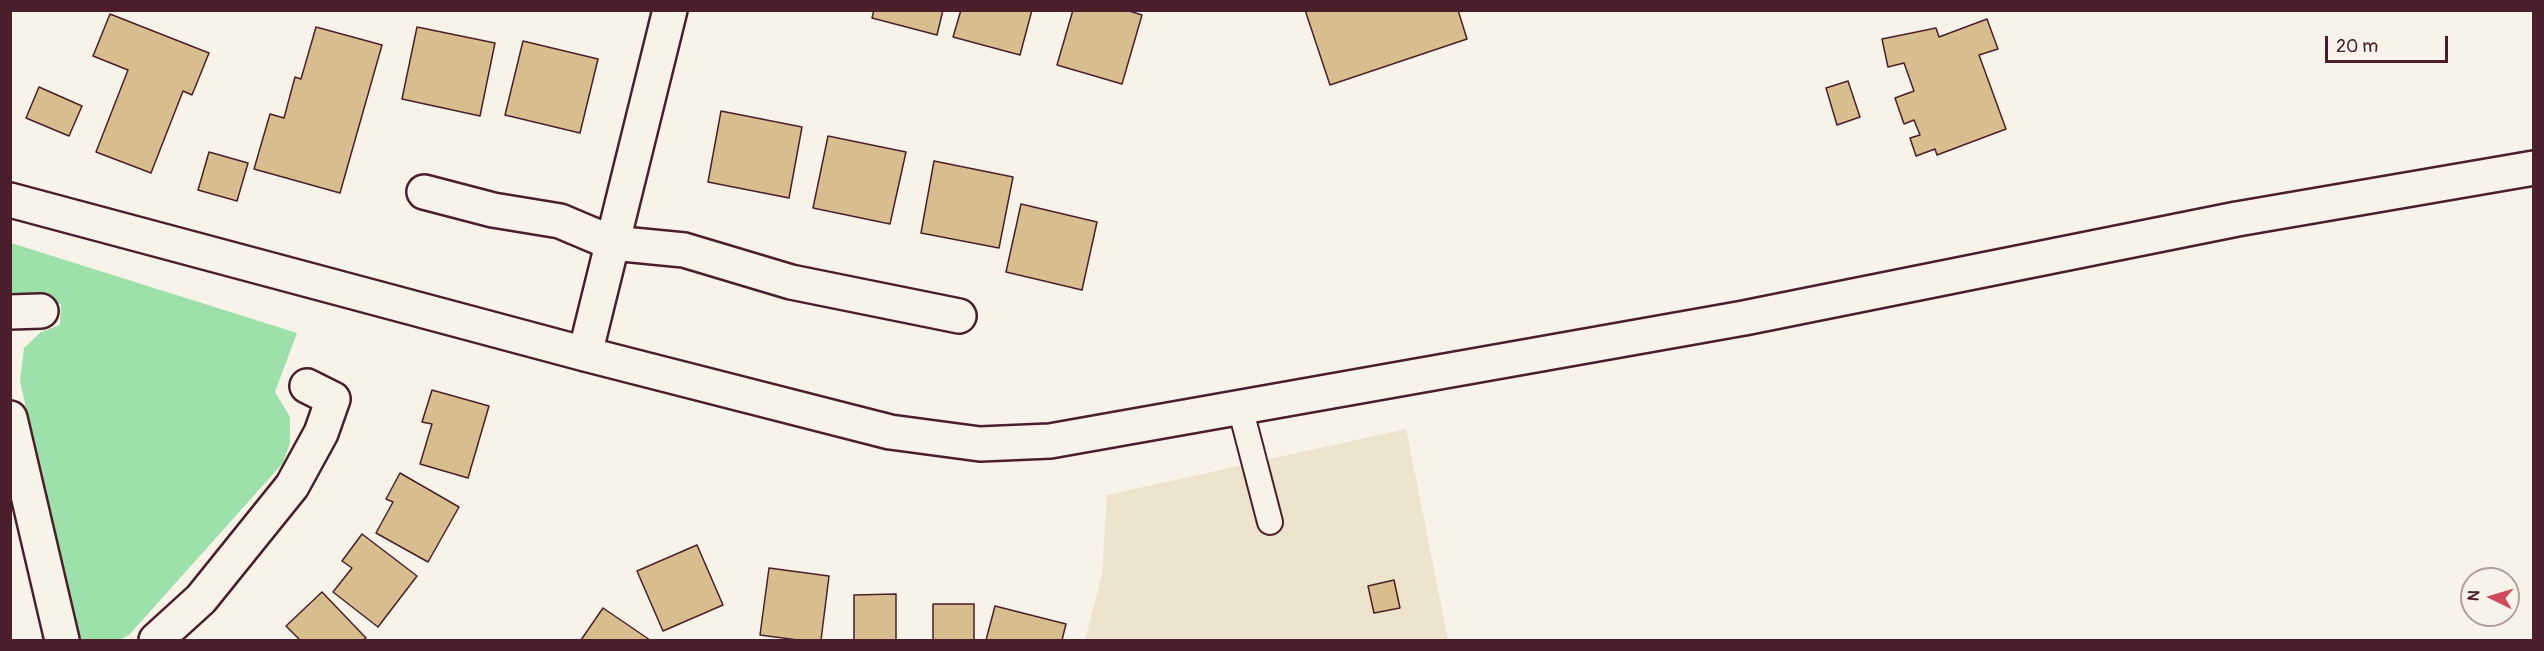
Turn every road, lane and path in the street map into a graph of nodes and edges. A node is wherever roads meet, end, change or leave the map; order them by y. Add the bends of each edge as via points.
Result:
1 (668, 11) edge
2 (2534, 168) edge
3 (424, 192) dead end
4 (10, 200) edge
5 (612, 243) junction
6 (958, 316) dead end
7 (585, 354) junction
8 (308, 386) dead end
9 (1240, 407) junction
10 (10, 418) edge
11 (1269, 522) dead end
12 (62, 640) edge
13 (156, 640) edge

1 - 5 street
2 - 9 street via 2237,219 1744,318
3 - 5 street via 493,210 560,221
4 - 7 street
5 - 6 street via 684,250 792,282
5 - 7 street
7 - 9 street via 890,432 980,444 1050,441
8 - 13 street via 333,399 321,433 292,486 201,599
9 - 11 lane
10 - 12 street

